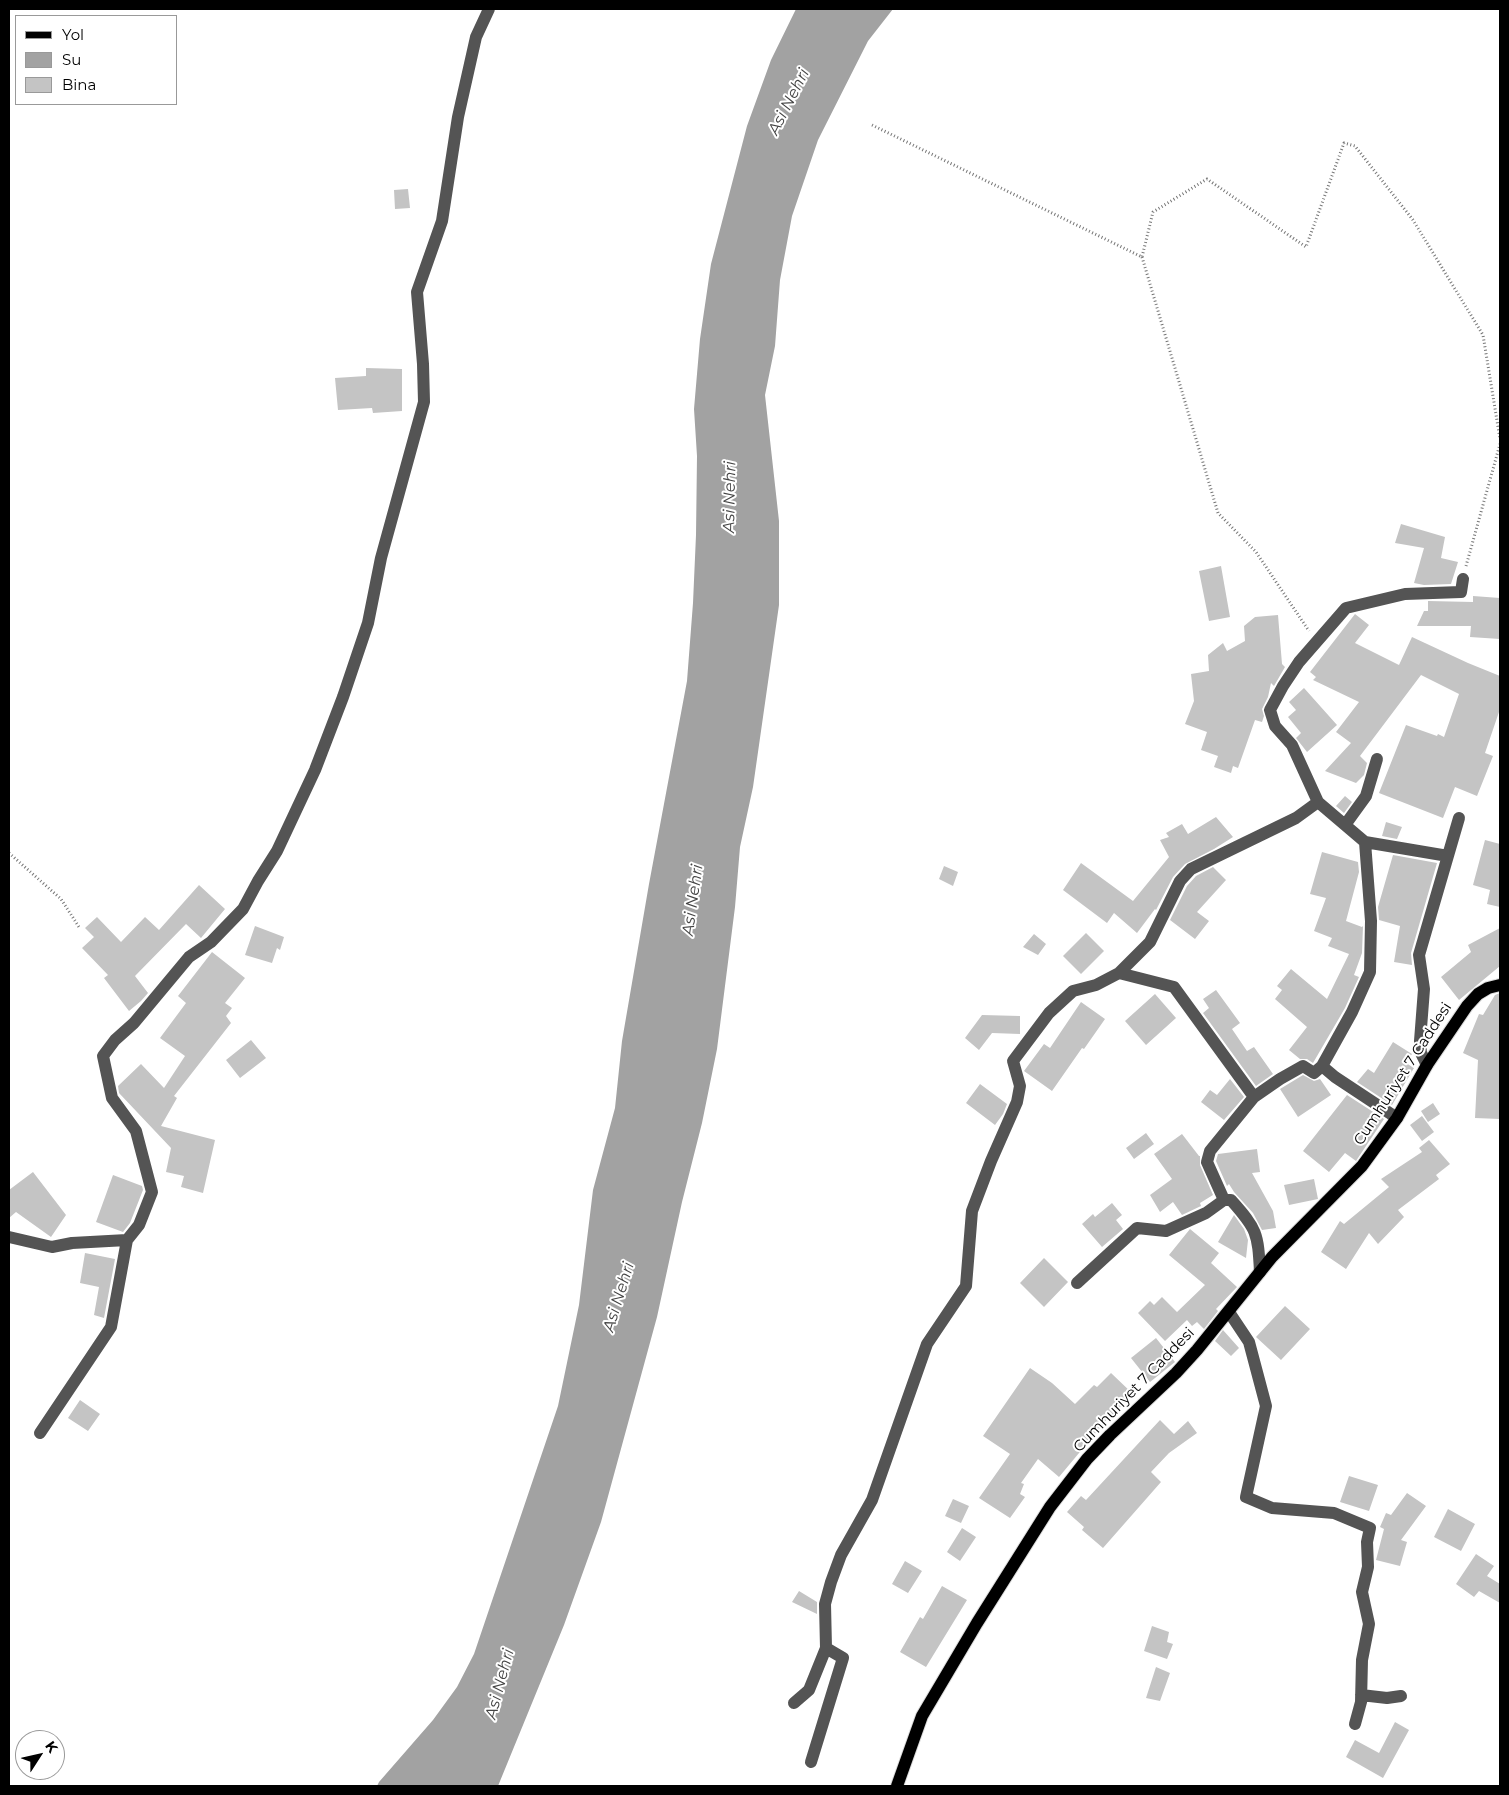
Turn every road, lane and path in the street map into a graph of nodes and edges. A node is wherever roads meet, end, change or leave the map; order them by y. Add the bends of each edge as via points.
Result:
1 (489, 9) edge
2 (872, 125) dead end
3 (1142, 257) junction
4 (1500, 439) edge
5 (1500, 444) edge
6 (1463, 579) joint
7 (1316, 642) junction
8 (1377, 759) dead end
9 (1318, 802) junction
10 (1459, 818) dead end
11 (1345, 825) junction
12 (1365, 842) junction
13 (9, 853) edge
14 (1448, 856) junction
15 (79, 927) dead end
16 (1119, 973) junction
17 (1500, 985) edge
18 (1427, 1065) junction
19 (1322, 1066) junction
20 (1254, 1097) junction
21 (1397, 1118) junction
22 (1224, 1200) junction
23 (9, 1237) edge
24 (127, 1240) junction
25 (1260, 1272) junction
26 (1077, 1283) dead end
27 (1229, 1312) junction
28 (40, 1433) dead end
29 (826, 1648) junction
30 (1361, 1695) junction
31 (1402, 1696) dead end
32 (794, 1703) dead end
33 (1356, 1724) dead end
34 (811, 1762) dead end
35 (897, 1786) edge

1 - 24 street via 476,37 458,117 442,221 417,292 424,402 381,558 365,632 343,697 316,770 277,851 243,909 211,942 190,957 103,1056 112,1098 136,1131 152,1192 139,1225
2 - 3 path
3 - 4 path via 1153,212 1207,179 1306,247 1344,143 1355,146 1413,220 1483,335
3 - 7 path via 1218,513 1256,552
5 - 6 path
6 - 7 street via 1461,592 1405,594 1346,608
7 - 9 street via 1298,662 1270,710 1275,726 1292,744
8 - 11 street via 1366,796
9 - 11 street
9 - 16 street via 1296,818 1191,869 1180,881 1150,942
10 - 14 street
11 - 12 street
12 - 14 street
12 - 19 street via 1372,921 1370,972
13 - 15 path via 60,899
14 - 18 street via 1419,955 1424,989 1420,1041
16 - 20 street via 1174,987
16 - 29 street via 1096,985 1073,991 1049,1013 1013,1061 1020,1086 1017,1102 972,1211 966,1286 927,1344 872,1500 841,1555 825,1604
17 - 18 main road, Cumhuriyet 7 Caddesi via 1478,994 1467,1006
18 - 21 main road, Cumhuriyet 7 Caddesi
19 - 20 street via 1314,1073 1303,1066
19 - 21 street
20 - 22 street via 1210,1151 1207,1162
21 - 25 main road, Cumhuriyet 7 Caddesi via 1362,1166
22 - 25 street via 1231,1200 1253,1226 1259,1242
22 - 26 street via 1206,1213 1166,1230 1137,1228
23 - 24 street via 52,1246
24 - 28 street via 111,1327
25 - 27 main road, Cumhuriyet 7 Caddesi
27 - 30 street via 1249,1342 1266,1406 1246,1497 1272,1508 1334,1514 1370,1528 1368,1567 1362,1592 1369,1624 1362,1660
27 - 35 main road, Cumhuriyet 7 Caddesi via 1176,1373 1087,1459 1050,1507 976,1623 922,1716
29 - 32 street via 809,1690
29 - 34 street via 843,1658
30 - 31 street
30 - 33 street

